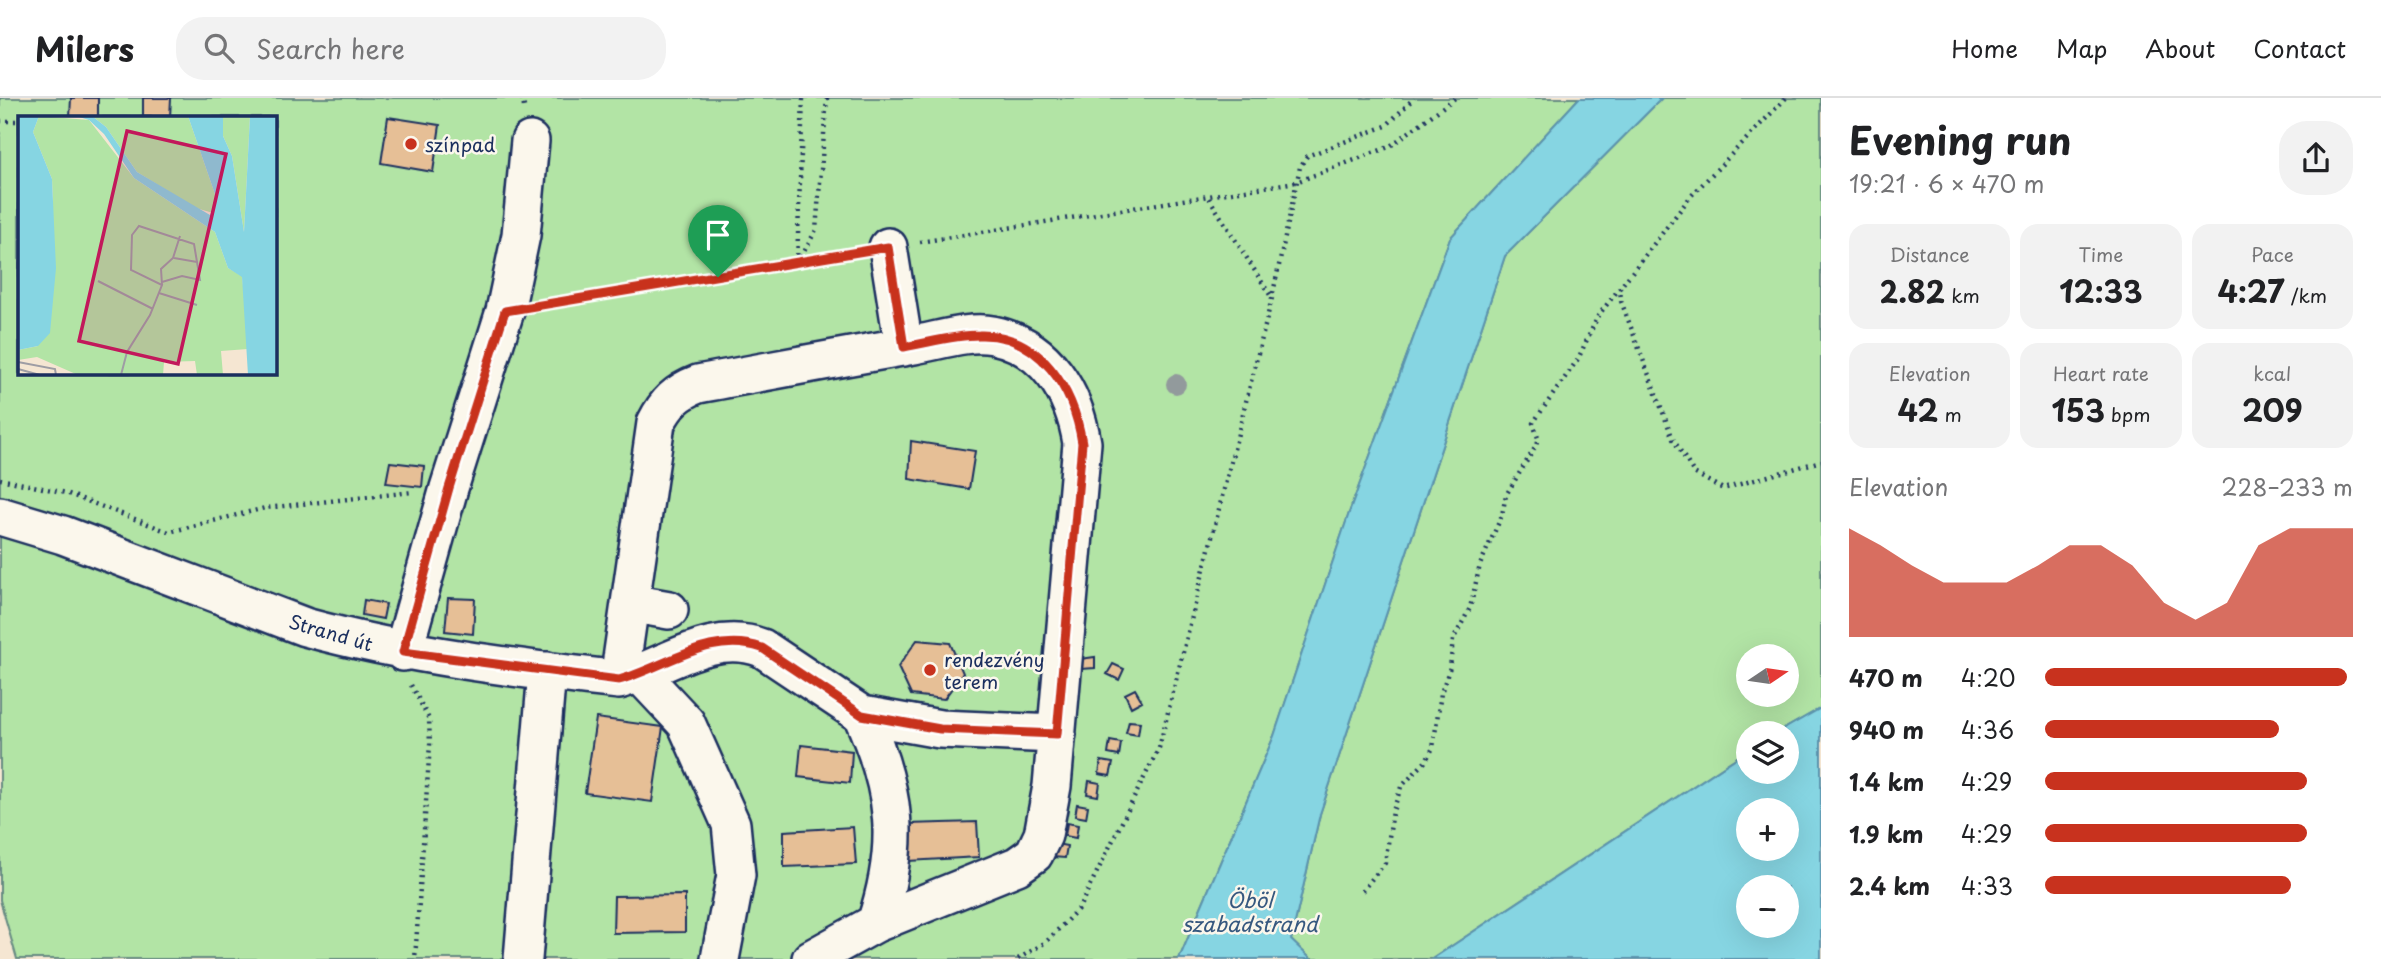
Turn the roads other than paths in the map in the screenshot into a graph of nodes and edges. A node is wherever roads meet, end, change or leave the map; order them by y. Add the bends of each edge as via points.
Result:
1 (530, 141) dead end
2 (888, 247) road end
3 (904, 347) junction
4 (0, 516) edge
5 (630, 603) junction
6 (669, 610) dead end
7 (404, 664) junction
8 (547, 671) junction
9 (629, 677) junction
10 (862, 715) junction
11 (1057, 734) junction
12 (876, 923) junction
13 (523, 959) edge
14 (720, 959) edge
15 (811, 959) edge

1 - 7 lane via 520,235 505,311 449,488
2 - 3 lane
3 - 5 lane via 698,384 665,405 656,423
3 - 11 lane via 977,335 1016,343 1061,379 1078,415 1082,443
4 - 7 lane, Strand út via 63,535
5 - 6 lane
5 - 9 lane
7 - 8 lane, Strand út
8 - 9 lane, Strand út
8 - 13 lane
9 - 10 lane via 690,651 721,643 747,643 762,648
9 - 14 lane via 686,723 731,824 736,875
10 - 11 lane via 940,729
10 - 12 lane via 892,809 891,873
11 - 12 lane via 1044,835 1034,854 1017,866
12 - 15 lane

